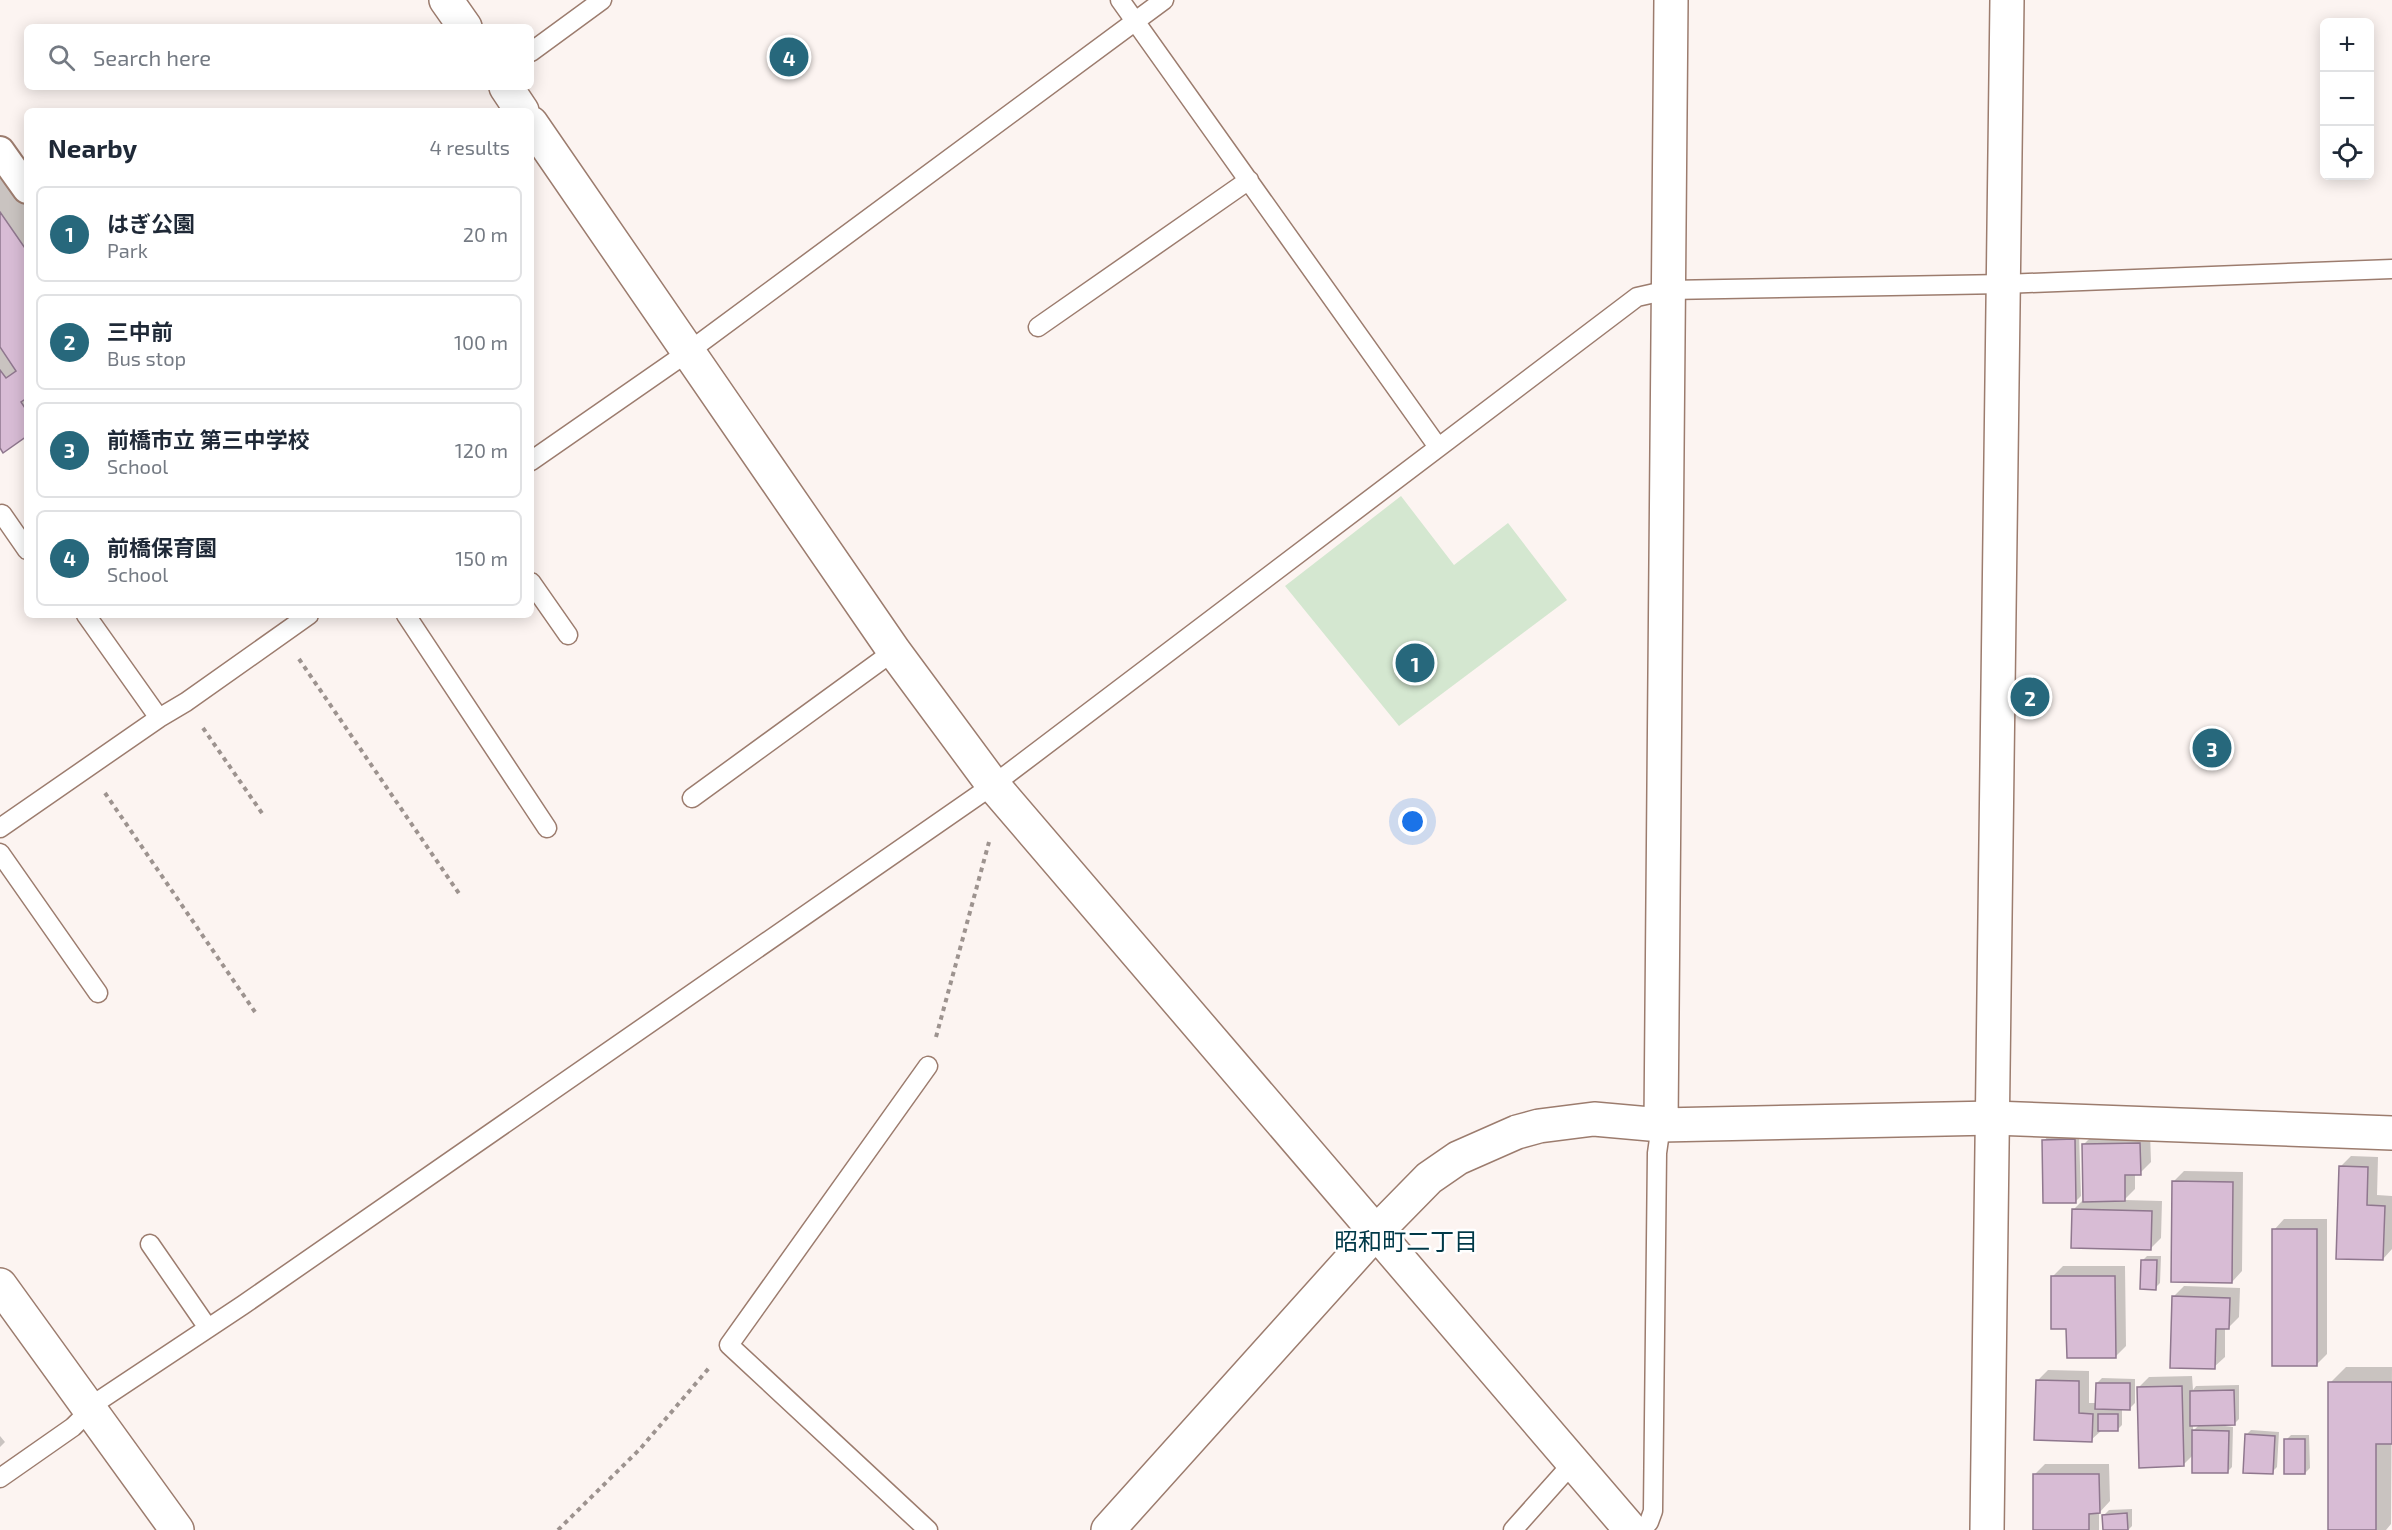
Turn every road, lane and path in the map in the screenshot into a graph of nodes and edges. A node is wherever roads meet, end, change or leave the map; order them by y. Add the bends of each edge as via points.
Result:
1 (446, 0) edge
2 (602, 0) edge
3 (1120, 0) edge
4 (1164, 0) edge
5 (1671, 0) edge
6 (2007, 0) edge
7 (1135, 20) junction
8 (463, 24) edge
9 (534, 50) edge
10 (508, 90) edge
11 (520, 108) edge
12 (534, 127) edge
13 (0, 151) edge
14 (1249, 180) junction
15 (24, 185) edge
16 (2392, 269) edge
17 (2004, 284) junction
18 (1668, 290) junction
19 (1038, 327) dead end
20 (688, 352) junction
21 (1438, 447) junction
22 (534, 459) edge
23 (2, 514) dead end
24 (24, 546) edge
25 (534, 586) edge
26 (88, 618) edge
27 (304, 618) edge
28 (408, 618) edge
29 (282, 633) junction
30 (568, 635) dead end
31 (894, 651) junction
32 (186, 702) junction
33 (159, 718) junction
34 (88, 768) junction
35 (993, 785) junction
36 (693, 798) dead end
37 (264, 816) dead end
38 (0, 828) edge
39 (547, 828) dead end
40 (0, 853) edge
41 (460, 895) dead end
42 (98, 993) dead end
43 (255, 1012) dead end
44 (928, 1066) joint
45 (1993, 1118) junction
46 (1661, 1125) junction
47 (2392, 1133) edge
48 (1376, 1232) junction
49 (150, 1244) dead end
50 (0, 1285) edge
51 (208, 1328) junction
52 (729, 1345) junction
53 (89, 1412) junction
54 (1575, 1467) junction
55 (0, 1478) edge
56 (177, 1530) edge
57 (558, 1530) edge
58 (928, 1530) edge
59 (1108, 1530) edge
60 (1513, 1530) edge
61 (1631, 1530) edge
62 (1642, 1530) edge
63 (1987, 1530) edge

1 - 8 street
2 - 9 lane
3 - 7 lane
4 - 7 lane
5 - 18 street
6 - 17 street
7 - 14 lane
7 - 20 lane
10 - 11 street
12 - 20 street
13 - 15 street
14 - 19 lane
14 - 21 lane
16 - 17 lane
17 - 18 lane
17 - 45 street
18 - 21 lane via 1637,297
18 - 46 street
20 - 22 lane
20 - 31 street
21 - 35 lane
23 - 24 lane
25 - 30 lane
26 - 33 lane
27 - 29 lane
28 - 39 lane
29 - 32 lane
29 - 41 path
31 - 35 street
31 - 36 lane
32 - 33 lane
32 - 37 path
33 - 34 lane
34 - 38 lane
34 - 43 path
35 - 44 path via 994,824
35 - 48 street
35 - 51 lane
40 - 42 lane
44 - 52 lane
45 - 46 street
45 - 47 street
45 - 63 street
46 - 48 street via 1594,1119 1539,1126 1490,1142 1429,1178
46 - 62 lane via 1657,1153 1653,1511
48 - 54 street
48 - 59 street
49 - 51 lane
50 - 53 street
51 - 53 lane via 100,1400
52 - 57 path via 640,1449
52 - 58 lane
53 - 55 lane
53 - 56 street
54 - 60 lane via 1562,1475
54 - 61 street

